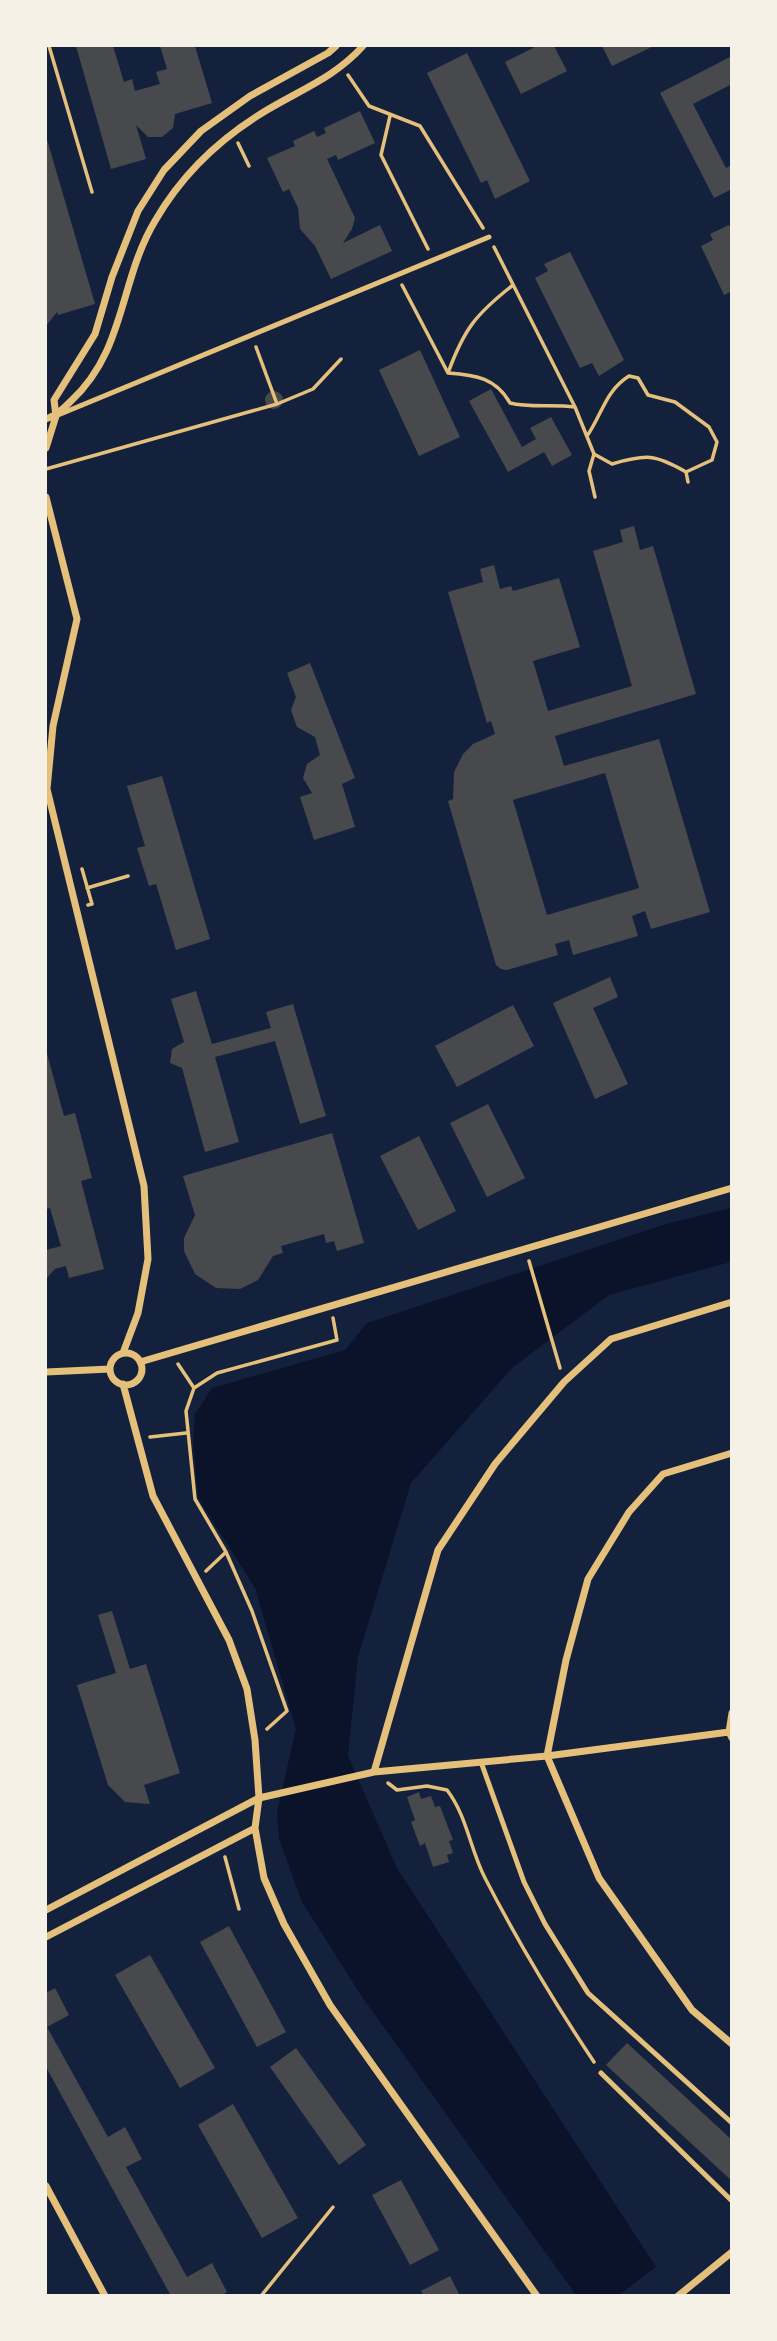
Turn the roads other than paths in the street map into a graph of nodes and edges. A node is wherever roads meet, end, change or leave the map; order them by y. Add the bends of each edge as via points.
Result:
1 (336, 46) edge
2 (363, 46) edge
3 (489, 237) road end
4 (56, 416) junction
5 (46, 419) edge
6 (46, 449) edge
7 (46, 497) edge
8 (732, 1188) edge
9 (732, 1302) edge
10 (123, 1353) junction
11 (140, 1362) junction
12 (110, 1369) junction
13 (46, 1372) edge
14 (123, 1384) junction
15 (732, 1454) edge
16 (732, 1713) edge
17 (730, 1735) edge
18 (547, 1756) junction
19 (481, 1762) junction
20 (374, 1772) junction
21 (259, 1798) junction
22 (255, 1828) junction
23 (46, 1910) edge
24 (46, 1937) edge
25 (732, 2044) edge
26 (601, 2073) road end
27 (732, 2123) edge
28 (46, 2186) edge
29 (732, 2201) edge
30 (732, 2252) edge
31 (105, 2295) edge
32 (537, 2295) edge
33 (678, 2295) edge

1 - 4 street via 250,96 201,131 164,170 138,211 95,334 54,400
2 - 4 street via 343,67 265,110 216,145 178,184 153,223 110,349 88,386
3 - 4 lane
4 - 5 street
4 - 6 street
7 - 10 street via 77,619 53,726 47,789 144,1186 148,1259 138,1313
8 - 11 street
9 - 20 street via 611,1339 564,1382 495,1464 438,1550
10 - 11 street
10 - 12 street
11 - 14 street via 137,1380
12 - 13 street
12 - 14 street via 114,1379
14 - 21 street via 153,1496 234,1652 247,1689
15 - 18 street via 663,1474 629,1512 588,1579
16 - 17 street
17 - 18 street
18 - 19 street
18 - 25 street via 599,1878 692,2010
19 - 20 street
19 - 27 lane via 523,1882 588,1993
20 - 21 street
21 - 22 street
21 - 23 street
22 - 24 street
22 - 32 street via 264,1878 330,2005
26 - 29 lane
28 - 31 street
30 - 33 street

